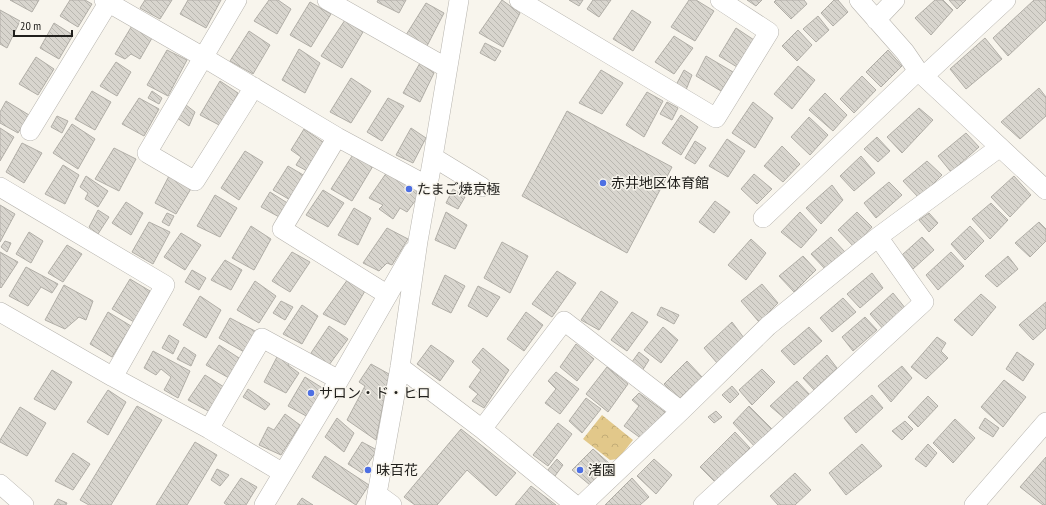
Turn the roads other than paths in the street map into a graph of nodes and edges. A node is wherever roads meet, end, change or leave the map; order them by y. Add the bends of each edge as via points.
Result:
1 (237, 0) edge
2 (327, 0) edge
3 (458, 0) edge
4 (519, 0) edge
5 (720, 0) edge
6 (858, 0) edge
7 (895, 0) edge
8 (1006, 0) edge
9 (108, 1) edge
10 (876, 20) junction
11 (203, 56) junction
12 (447, 68) junction
13 (921, 74) junction
14 (254, 87) junction
15 (30, 132) dead end
16 (337, 137) junction
17 (1000, 147) junction
18 (433, 156) junction
19 (428, 186) junction
20 (0, 187) edge
21 (482, 187) dead end
22 (1046, 190) edge
23 (763, 218) dead end
24 (878, 237) junction
25 (418, 241) junction
26 (388, 295) junction
27 (0, 312) edge
28 (400, 367) junction
29 (113, 377) junction
30 (339, 380) junction
31 (681, 411) junction
32 (1046, 422) edge
33 (209, 429) junction
34 (482, 429) junction
35 (283, 473) junction
36 (0, 484) edge
37 (376, 499) edge
38 (24, 505) edge
39 (264, 505) edge
40 (392, 505) edge
41 (575, 505) edge
42 (582, 505) edge
43 (703, 505) edge
44 (974, 505) edge

1 - 11 street
2 - 12 street
3 - 12 street
4 - 5 street via 716,118 769,32
6 - 10 street
7 - 10 street
8 - 13 street
9 - 11 street
9 - 15 street
10 - 13 street
11 - 14 street
11 - 14 street via 147,153 195,182
12 - 18 street
13 - 17 street
13 - 23 street
14 - 16 street
16 - 19 street
16 - 26 street via 282,229
17 - 22 street
17 - 24 street
18 - 19 street
18 - 21 street
19 - 25 street
20 - 29 street via 166,285
24 - 31 street via 768,326
24 - 43 street via 924,302
25 - 26 street
25 - 28 street
26 - 30 street
27 - 29 street
28 - 34 street
28 - 37 street
29 - 33 street
30 - 33 street via 262,338
30 - 35 street
31 - 34 street via 564,321
31 - 42 street
32 - 44 street
33 - 35 street
34 - 41 street
35 - 39 street
36 - 38 street
37 - 40 street

